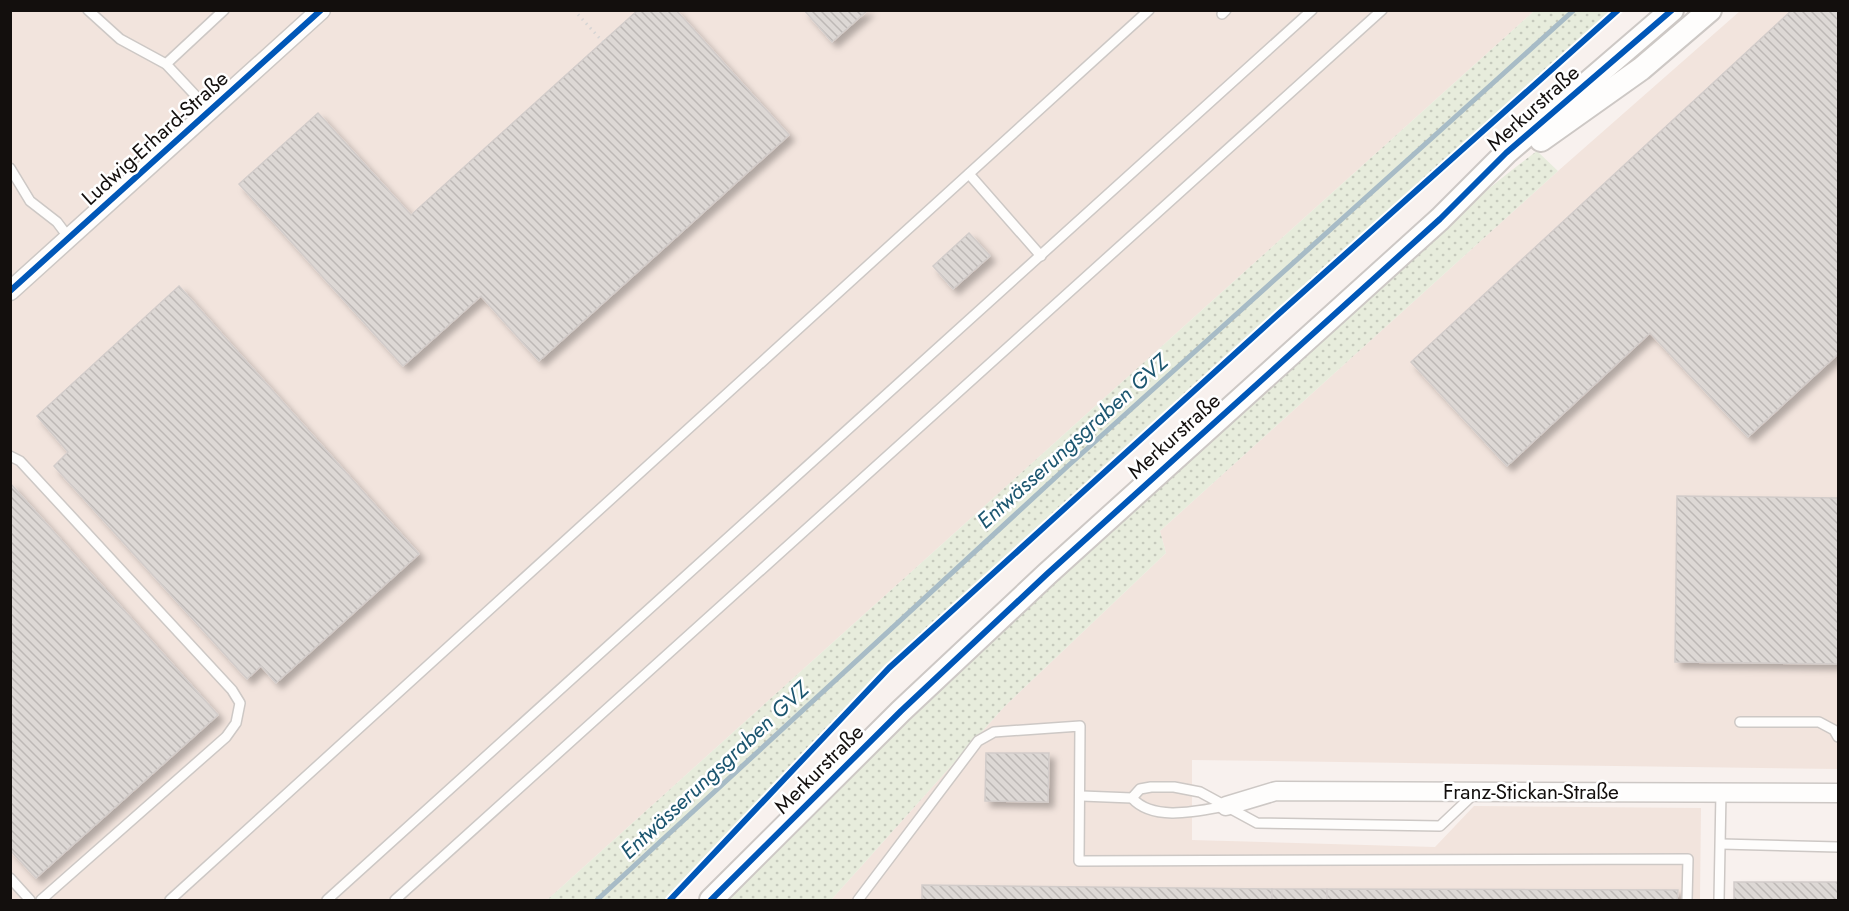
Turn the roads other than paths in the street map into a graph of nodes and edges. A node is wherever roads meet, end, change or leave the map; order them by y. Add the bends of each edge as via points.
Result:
1 (88, 10) edge
2 (224, 10) edge
3 (321, 10) edge
4 (1149, 10) edge
5 (1312, 10) edge
6 (1382, 10) edge
7 (1672, 10) edge
8 (1710, 10) edge
9 (166, 64) junction
10 (210, 111) junction
11 (10, 168) edge
12 (969, 174) junction
13 (1440, 219) junction
14 (69, 238) junction
15 (1041, 256) junction
16 (10, 291) edge
17 (10, 456) edge
18 (1740, 722) dead end
19 (1839, 737) edge
20 (1477, 791) junction
21 (1721, 792) junction
22 (1839, 793) edge
23 (1082, 796) junction
24 (1132, 798) junction
25 (1226, 806) junction
26 (1720, 844) junction
27 (1839, 847) edge
28 (10, 878) edge
29 (30, 900) edge
30 (41, 900) edge
31 (170, 900) edge
32 (327, 900) edge
33 (395, 900) edge
34 (711, 900) edge
35 (858, 900) edge
36 (1687, 900) edge
37 (1719, 900) edge

1 - 9 lane via 120,39
2 - 9 lane
3 - 10 street, Ludwig-Erhard-Straße
4 - 12 lane
5 - 15 lane
6 - 33 lane
7 - 13 street, Merkurstraße via 1506,153
8 - 13 street, Merkurstraße via 1641,69 1510,163
9 - 10 lane
10 - 14 street, Ludwig-Erhard-Straße
11 - 14 lane via 30,201 57,222
12 - 15 lane
12 - 31 lane
13 - 34 street, Merkurstraße via 1038,582
14 - 16 street, Ludwig-Erhard-Straße
15 - 32 lane
17 - 30 lane via 20,461 240,702 236,723 226,737
18 - 19 lane via 1820,722
20 - 21 street, Franz-Stickan-Straße
20 - 25 street, Franz-Stickan-Straße via 1276,791
20 - 25 lane via 1440,826 1257,823
21 - 22 street, Franz-Stickan-Straße
21 - 26 lane
23 - 24 lane
23 - 35 lane via 1080,726 994,732 978,741 965,756
23 - 36 lane via 1079,861 1688,859
24 - 25 lane via 1147,810 1190,812
24 - 25 lane via 1140,789 1150,786 1174,787 1200,792
26 - 27 lane
26 - 37 lane
28 - 29 lane

